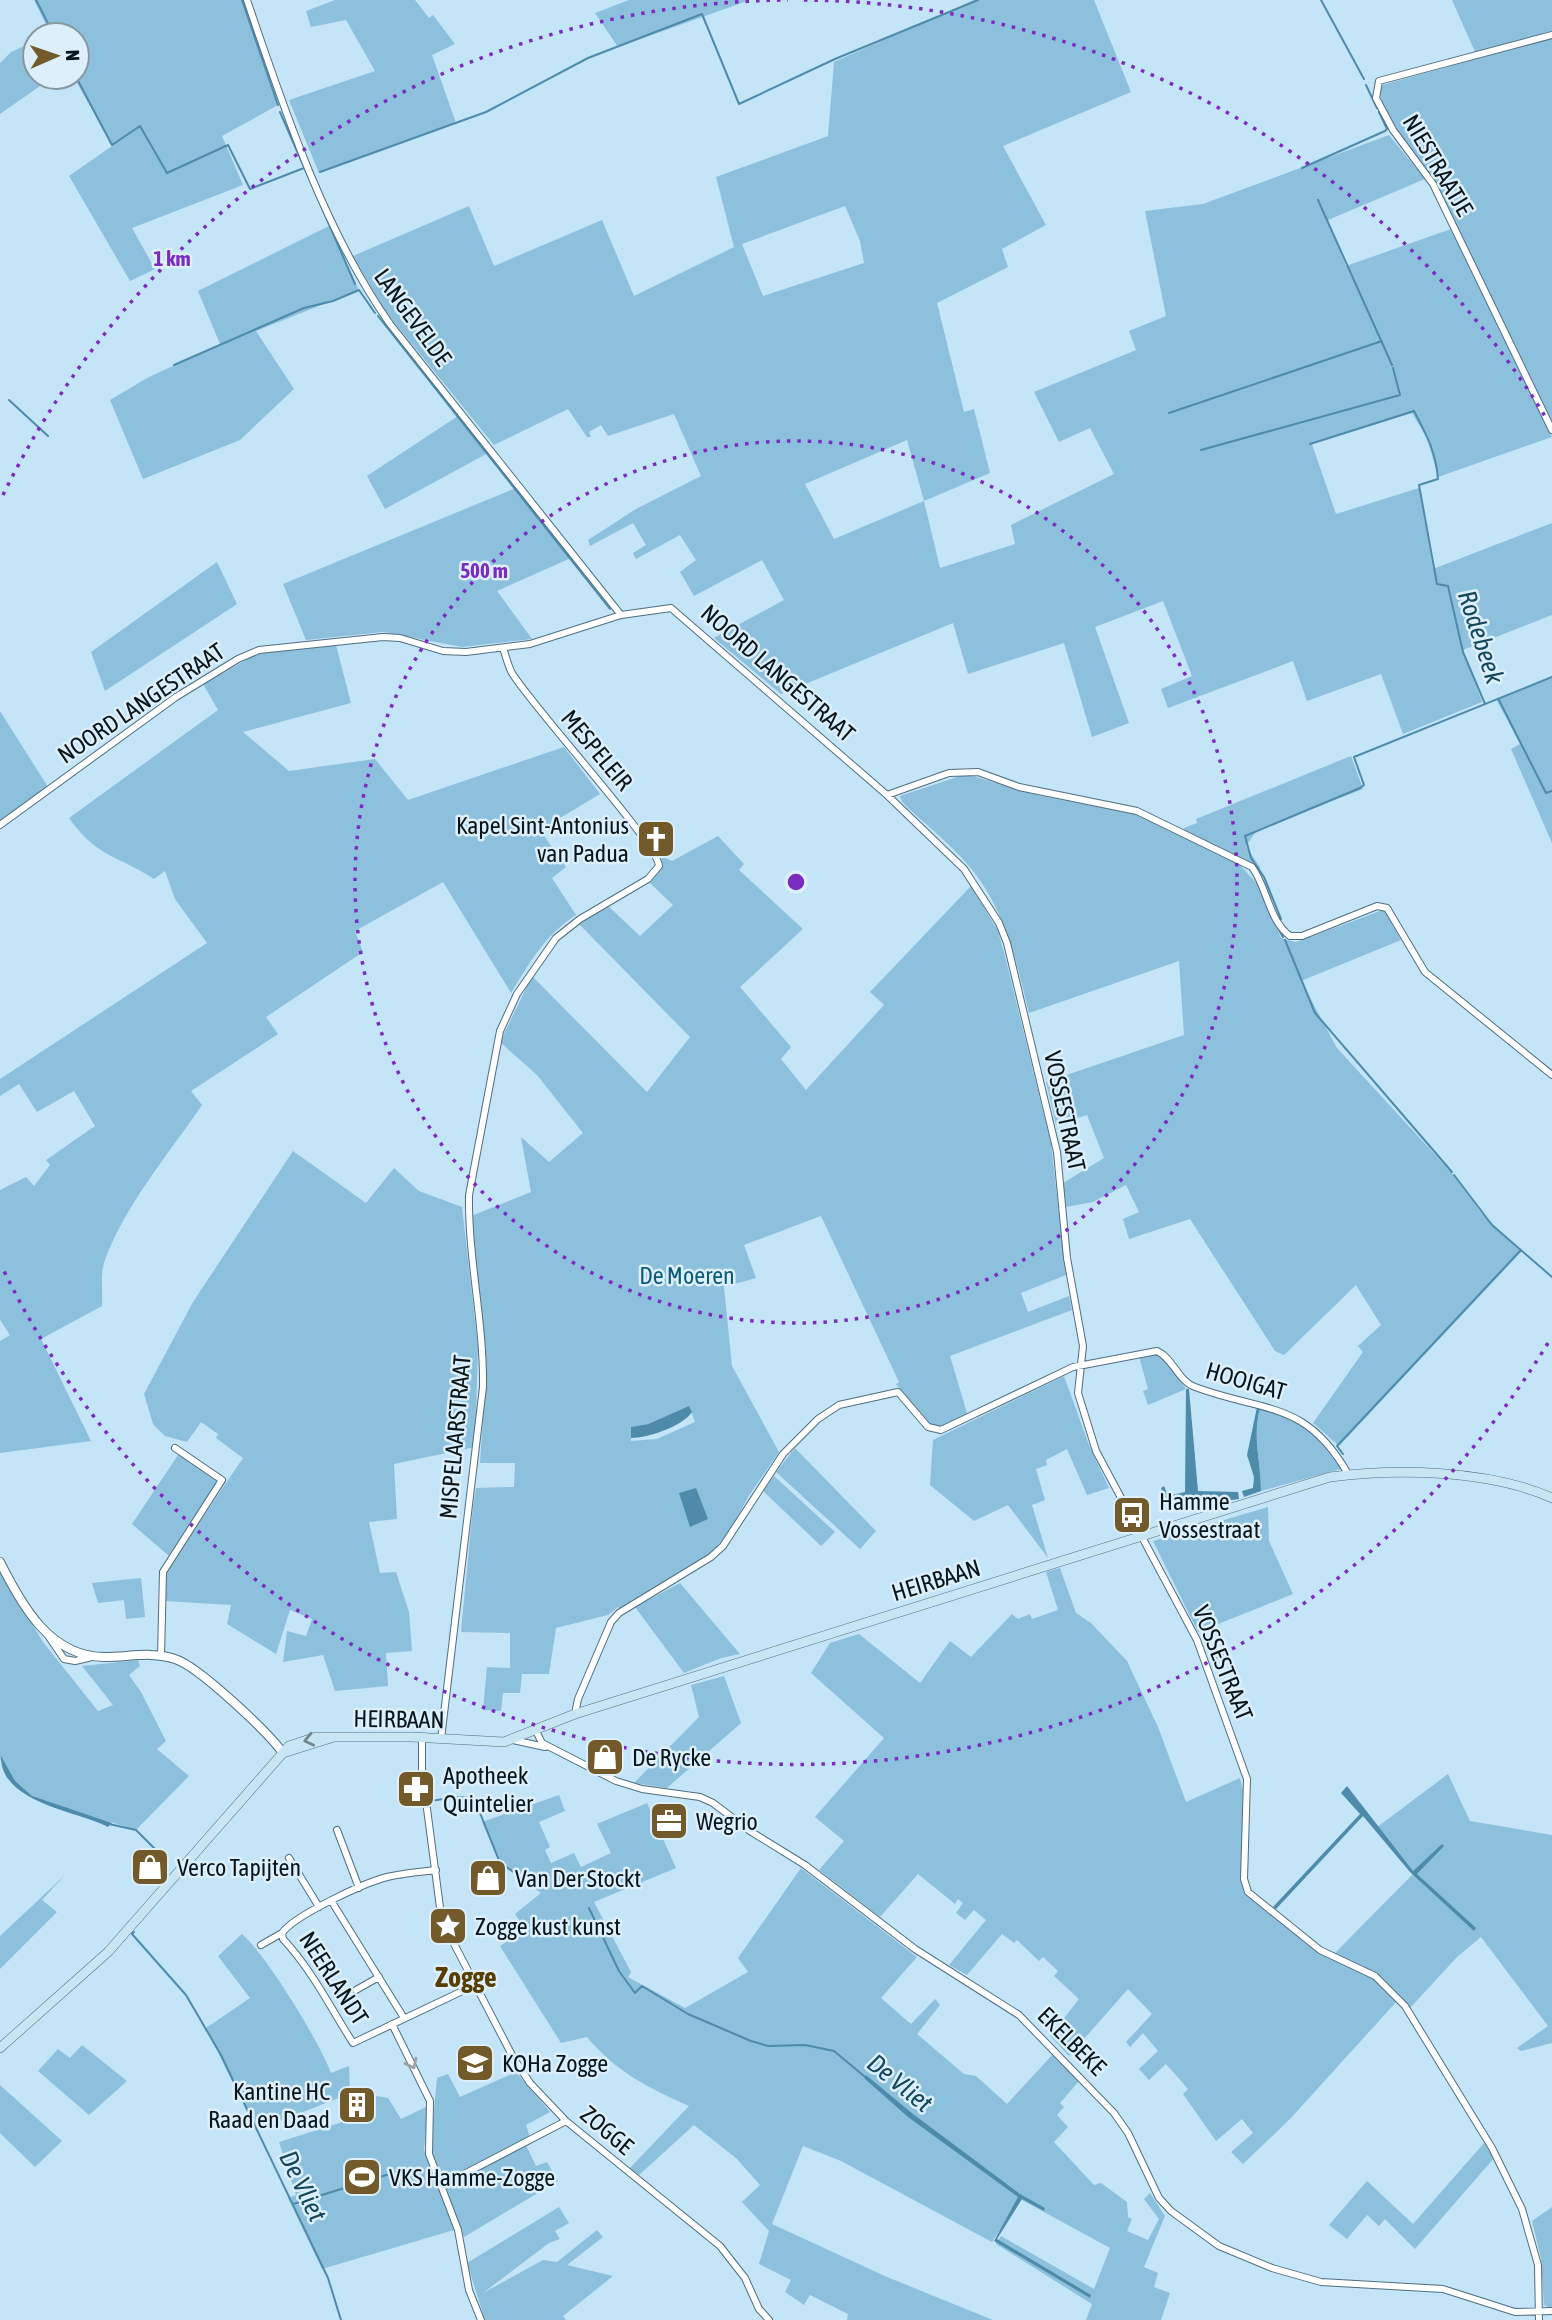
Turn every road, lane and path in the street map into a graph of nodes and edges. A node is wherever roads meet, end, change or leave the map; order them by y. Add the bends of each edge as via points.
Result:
1 (247, 0) edge
2 (1552, 35) edge
3 (1552, 430) edge
4 (621, 615) junction
5 (503, 648) junction
6 (887, 795) junction
7 (0, 825) edge
8 (964, 869) joint
9 (494, 1056) joint
10 (1552, 1075) edge
11 (1081, 1364) junction
12 (175, 1448) dead end
13 (1348, 1474) junction
14 (1552, 1497) edge
15 (1140, 1536) junction
16 (0, 1562) edge
17 (162, 1656) junction
18 (575, 1714) junction
19 (536, 1731) junction
20 (422, 1738) junction
21 (441, 1739) junction
22 (513, 1740) junction
23 (554, 1749) junction
24 (283, 1753) junction
25 (337, 1829) dead end
26 (289, 1858) dead end
27 (436, 1870) junction
28 (359, 1888) junction
29 (332, 1902) junction
30 (319, 1907) junction
31 (282, 1933) junction
32 (261, 1945) dead end
33 (379, 1977) junction
34 (475, 1985) junction
35 (356, 1990) dead end
36 (404, 2018) junction
37 (392, 2024) junction
38 (0, 2048) edge
39 (566, 2121) junction
40 (443, 2185) junction
41 (1552, 2311) edge
42 (1538, 2316) edge
43 (481, 2320) edge
44 (769, 2320) edge

1 - 4 street, LANGEVELDE via 284,106 362,285
2 - 3 street, NIESTRAATJE via 1379,81 1375,89 1393,130 1433,184
4 - 5 street, NOORD LANGESTRAAT
4 - 6 street, NOORD LANGESTRAAT via 664,607 681,614
5 - 7 street, NOORD LANGESTRAAT via 454,653 383,637 260,650 176,697
5 - 9 street, MESPELEIR via 510,671 645,839 659,858 659,866 648,878 556,938 517,994 499,1031
6 - 8 street, NOORD LANGESTRAAT
6 - 10 street via 949,772 978,772 1019,787 1137,811 1238,858 1260,877 1279,925 1290,936 1301,936 1377,906 1387,908 1425,972
8 - 11 street, VOSSESTRAAT via 1007,943 1052,1127 1067,1258 1083,1346
9 - 21 street, MISPELAARSTRAAT via 468,1220 483,1387
11 - 13 street, HOOIGAT via 1142,1351 1160,1352 1192,1387 1292,1415 1308,1424
11 - 15 street, VOSSESTRAAT via 1077,1388 1093,1444
11 - 18 street via 941,1430 928,1427 903,1396 893,1391 830,1410 783,1454 723,1546 611,1622
12 - 17 street via 222,1480 163,1572
13 - 14 main road, HEIRBAAN via 1461,1476
13 - 15 main road, HEIRBAAN
15 - 18 main road, HEIRBAAN
15 - 42 street, VOSSESTRAAT via 1198,1640 1247,1779 1244,1879 1248,1892 1320,1950 1376,1976 1405,2006 1518,2198 1538,2265
16 - 17 street via 22,1604 46,1633 75,1650 94,1656
17 - 24 street via 195,1669
18 - 19 main road, HEIRBAAN
19 - 22 main road, HEIRBAAN
19 - 23 street, EKELBEKE via 539,1740
20 - 21 main road, HEIRBAAN
20 - 24 main road, HEIRBAAN via 334,1737
20 - 27 street, ZOGGE
21 - 22 main road, HEIRBAAN
22 - 23 street, EKELBEKE
23 - 42 street, EKELBEKE via 616,1781 713,1803 805,1865 915,1950 1019,2015 1114,2113 1159,2198 1219,2246 1272,2269 1321,2282 1443,2289
24 - 38 main road via 90,1971
25 - 28 street
26 - 30 street, NEERLANDT
27 - 28 street, NEERLANDT via 388,1877
27 - 34 street, ZOGGE via 443,1930
28 - 29 street, NEERLANDT
29 - 30 street, NEERLANDT
29 - 33 street, NEERLANDT
30 - 31 street, NEERLANDT via 296,1918
31 - 32 street, NEERLANDT
31 - 37 street, NEERLANDT via 353,2043
33 - 35 street, NEERLANDT
33 - 36 street, NEERLANDT
34 - 36 street, NEERLANDT
34 - 39 street, ZOGGE via 522,2072
36 - 37 street, NEERLANDT
37 -> 40 street, NEERLANDT via 430,2105 428,2150
39 - 40 street
39 - 44 street, ZOGGE via 720,2246 746,2278
40 - 43 street, NEERLANDT
41 - 42 street, EKELBEKE

